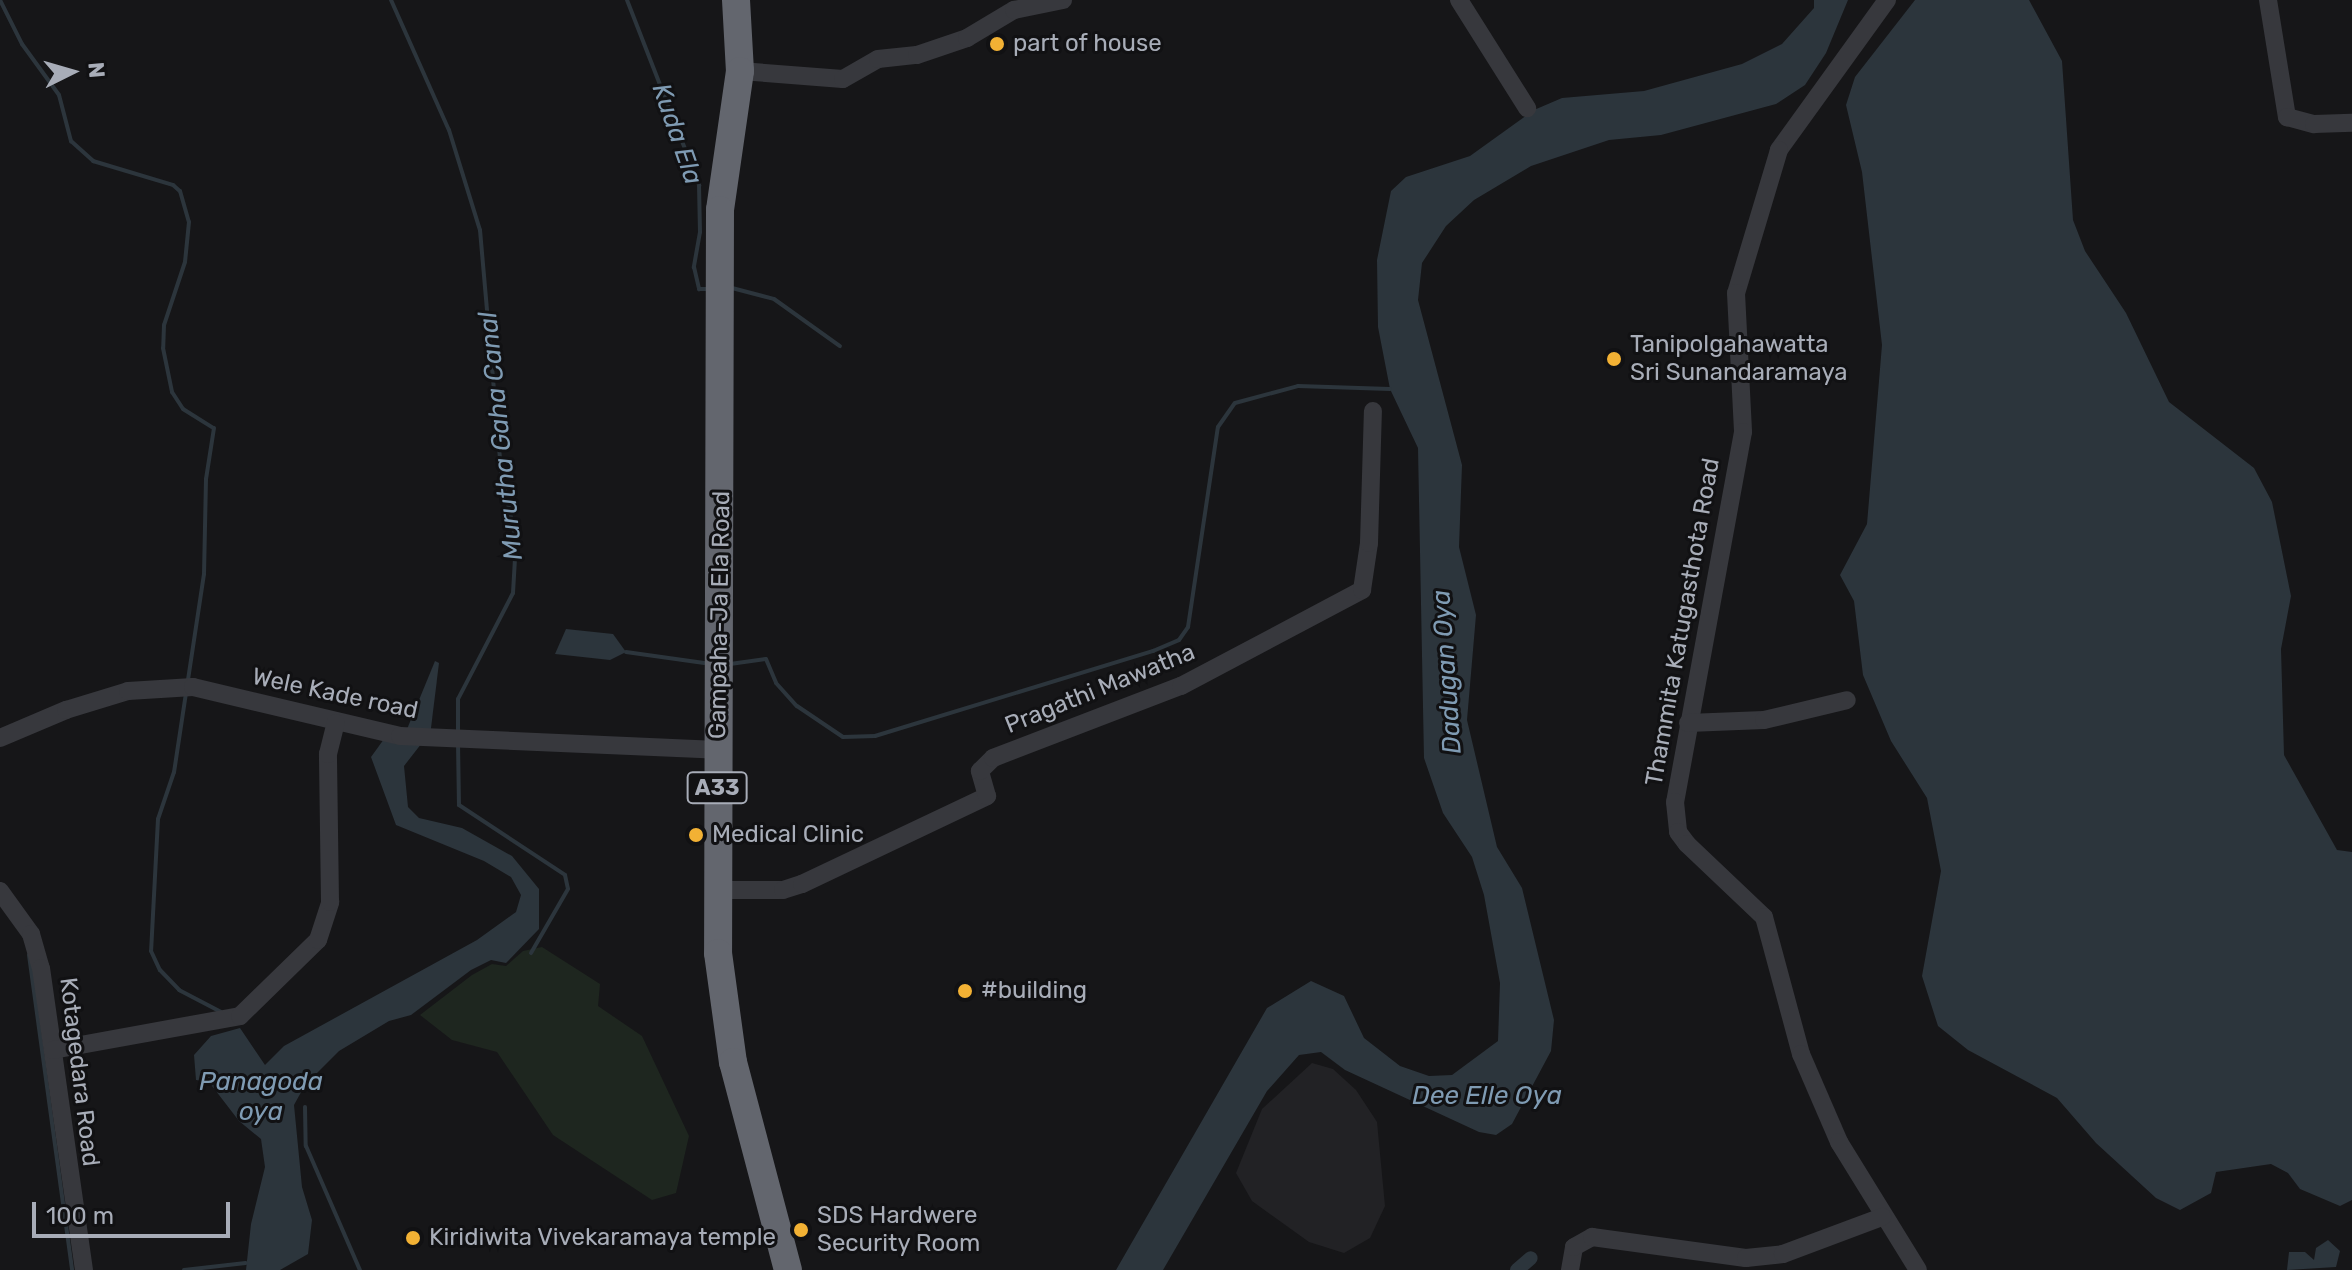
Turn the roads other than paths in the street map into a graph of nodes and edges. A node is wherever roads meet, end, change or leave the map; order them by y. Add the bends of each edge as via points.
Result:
1 (736, 0) edge
2 (1063, 0) edge
3 (1459, 0) edge
4 (1887, 0) edge
5 (2268, 0) edge
6 (740, 71) junction
7 (1527, 108) dead end
8 (2352, 123) edge
9 (1373, 411) dead end
10 (1847, 700) dead end
11 (336, 723) junction
12 (1688, 723) junction
13 (0, 738) edge
14 (718, 750) junction
15 (716, 890) junction
16 (0, 891) edge
17 (53, 1050) junction
18 (1882, 1217) junction
19 (84, 1270) edge
20 (788, 1270) edge
21 (1570, 1270) edge
22 (1918, 1270) edge

1 - 6 highway, Gampaha-Ja Ela Road / A33
2 - 6 street via 1014,10 967,38 917,55 878,59 843,79
3 - 7 street
4 - 12 street, Thammita Katugasthota Road via 1779,150 1736,293 1743,432
5 - 8 street via 2287,117 2314,124
6 - 14 highway, Gampaha-Ja Ela Road / A33 via 720,210
9 - 15 street, Pragathi Mawatha via 1369,543 1362,590 1181,686 993,758 980,771 987,796 802,884 783,890
10 - 12 street via 1764,720
11 - 13 street, Wele Kade road via 187,687 128,691
11 - 14 street, Wele Kade road via 427,738
11 - 17 street via 328,754 333,832 325,931 233,1018
12 - 18 street, Thammita Katugasthota Road via 1675,802 1678,832 1764,917 1801,1054 1839,1142
14 - 15 highway, Gampaha-Ja Ela Road / A33
15 - 20 highway, Gampaha-Ja Ela Road / A33 via 722,1006
16 - 17 street, Kotagedara Road via 31,934
17 - 19 street, Kotagedara Road
18 - 21 street via 1783,1254 1746,1258 1592,1237 1574,1247
18 - 22 street, Thammita Katugasthota Road

